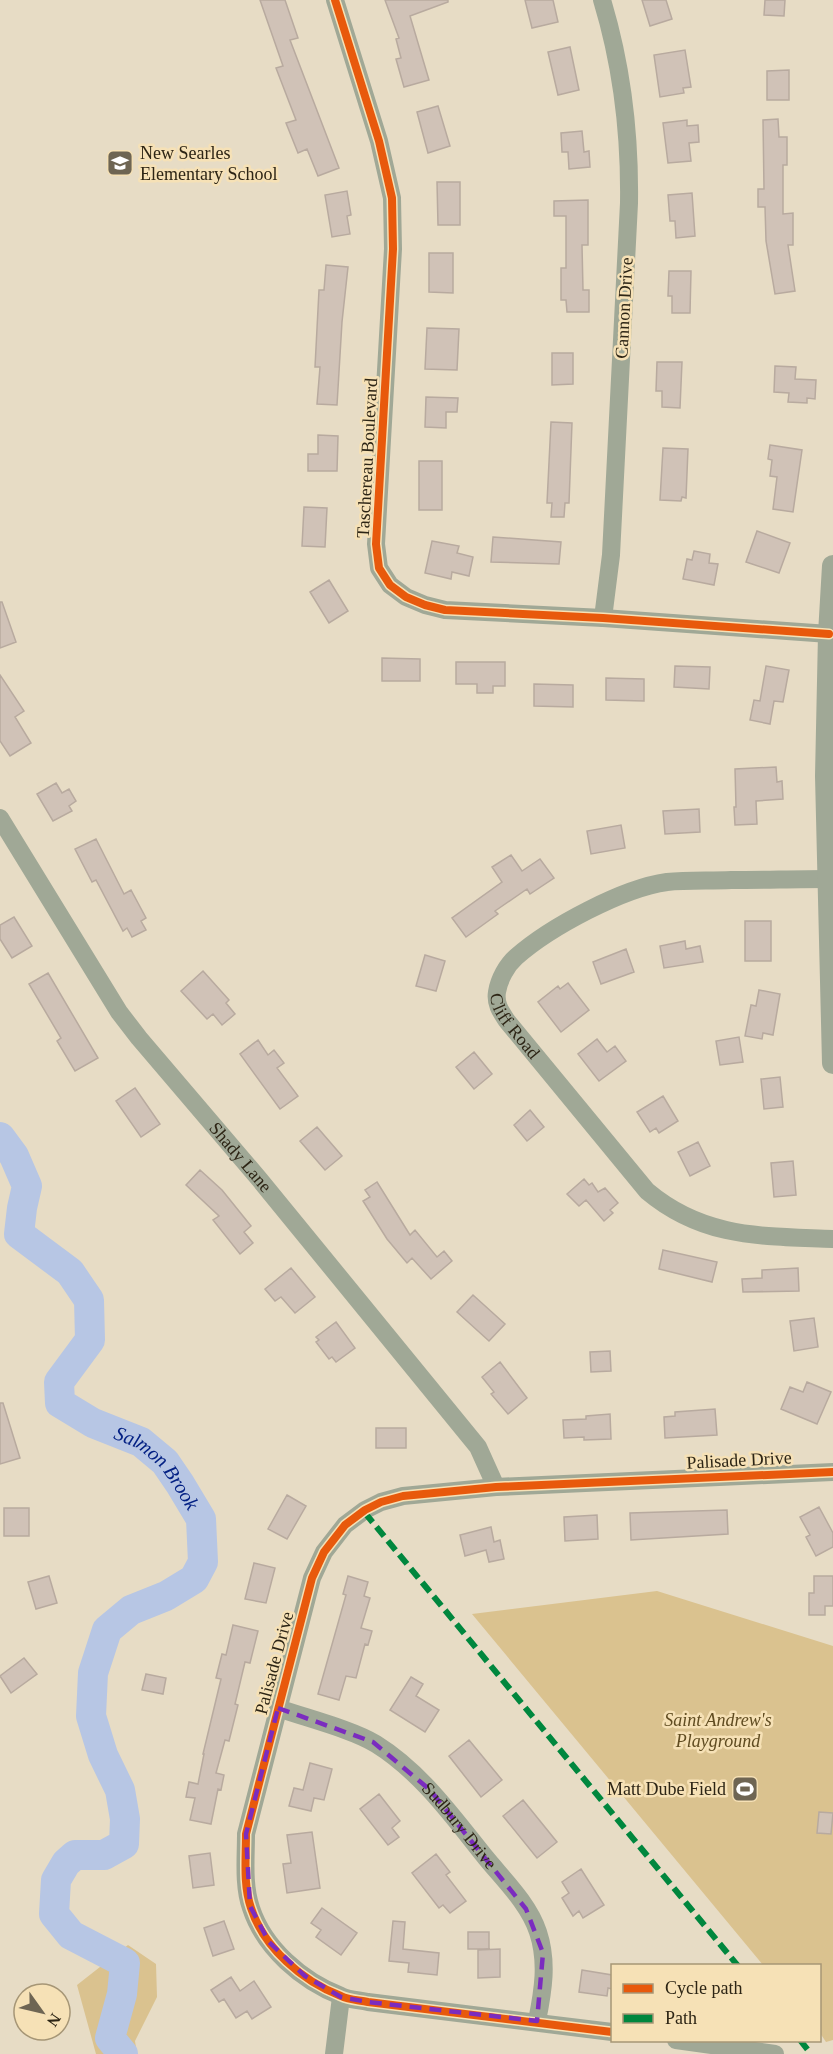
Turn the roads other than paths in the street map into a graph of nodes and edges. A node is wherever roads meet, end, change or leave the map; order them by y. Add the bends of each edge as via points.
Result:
1 (335, 0) edge
2 (602, 0) edge
3 (833, 566) edge
4 (603, 618) junction
5 (829, 634) junction
6 (0, 818) edge
7 (827, 879) junction
8 (833, 1056) edge
9 (833, 1063) edge
10 (833, 1239) edge
11 (833, 1472) edge
12 (496, 1487) junction
13 (278, 1708) junction
14 (341, 1996) junction
15 (537, 2021) junction
16 (611, 2032) edge
17 (690, 2042) edge
18 (334, 2054) edge
19 (775, 2054) edge

1 - 4 street, Taschereau Boulevard via 379,141 392,198 393,249 376,544 379,568 390,585 425,605 464,612
2 - 4 street, Cannon Drive via 616,56 630,165 611,543
3 - 5 street
4 - 5 street, Taschereau Boulevard
5 - 7 street
6 - 12 street, Shady Lane via 119,1012 478,1446
7 - 8 street
7 - 10 street, Cliff Road via 667,882 645,887 599,905 542,938 506,968 496,994 507,1021 646,1191 662,1204 715,1228 773,1237
8 - 9 street
11 - 12 street, Palisade Drive
12 - 13 street, Palisade Drive via 403,1496 373,1506 345,1525 324,1552 312,1578
13 - 14 street, Palisade Drive via 246,1834 245,1875 250,1906 269,1942 286,1961
13 - 15 street, Sudbury Drive via 373,1743 430,1790 509,1886 538,1930 545,1973
14 - 15 street, Palisade Drive
14 - 18 street
15 - 16 street, Palisade Drive
17 - 19 street

